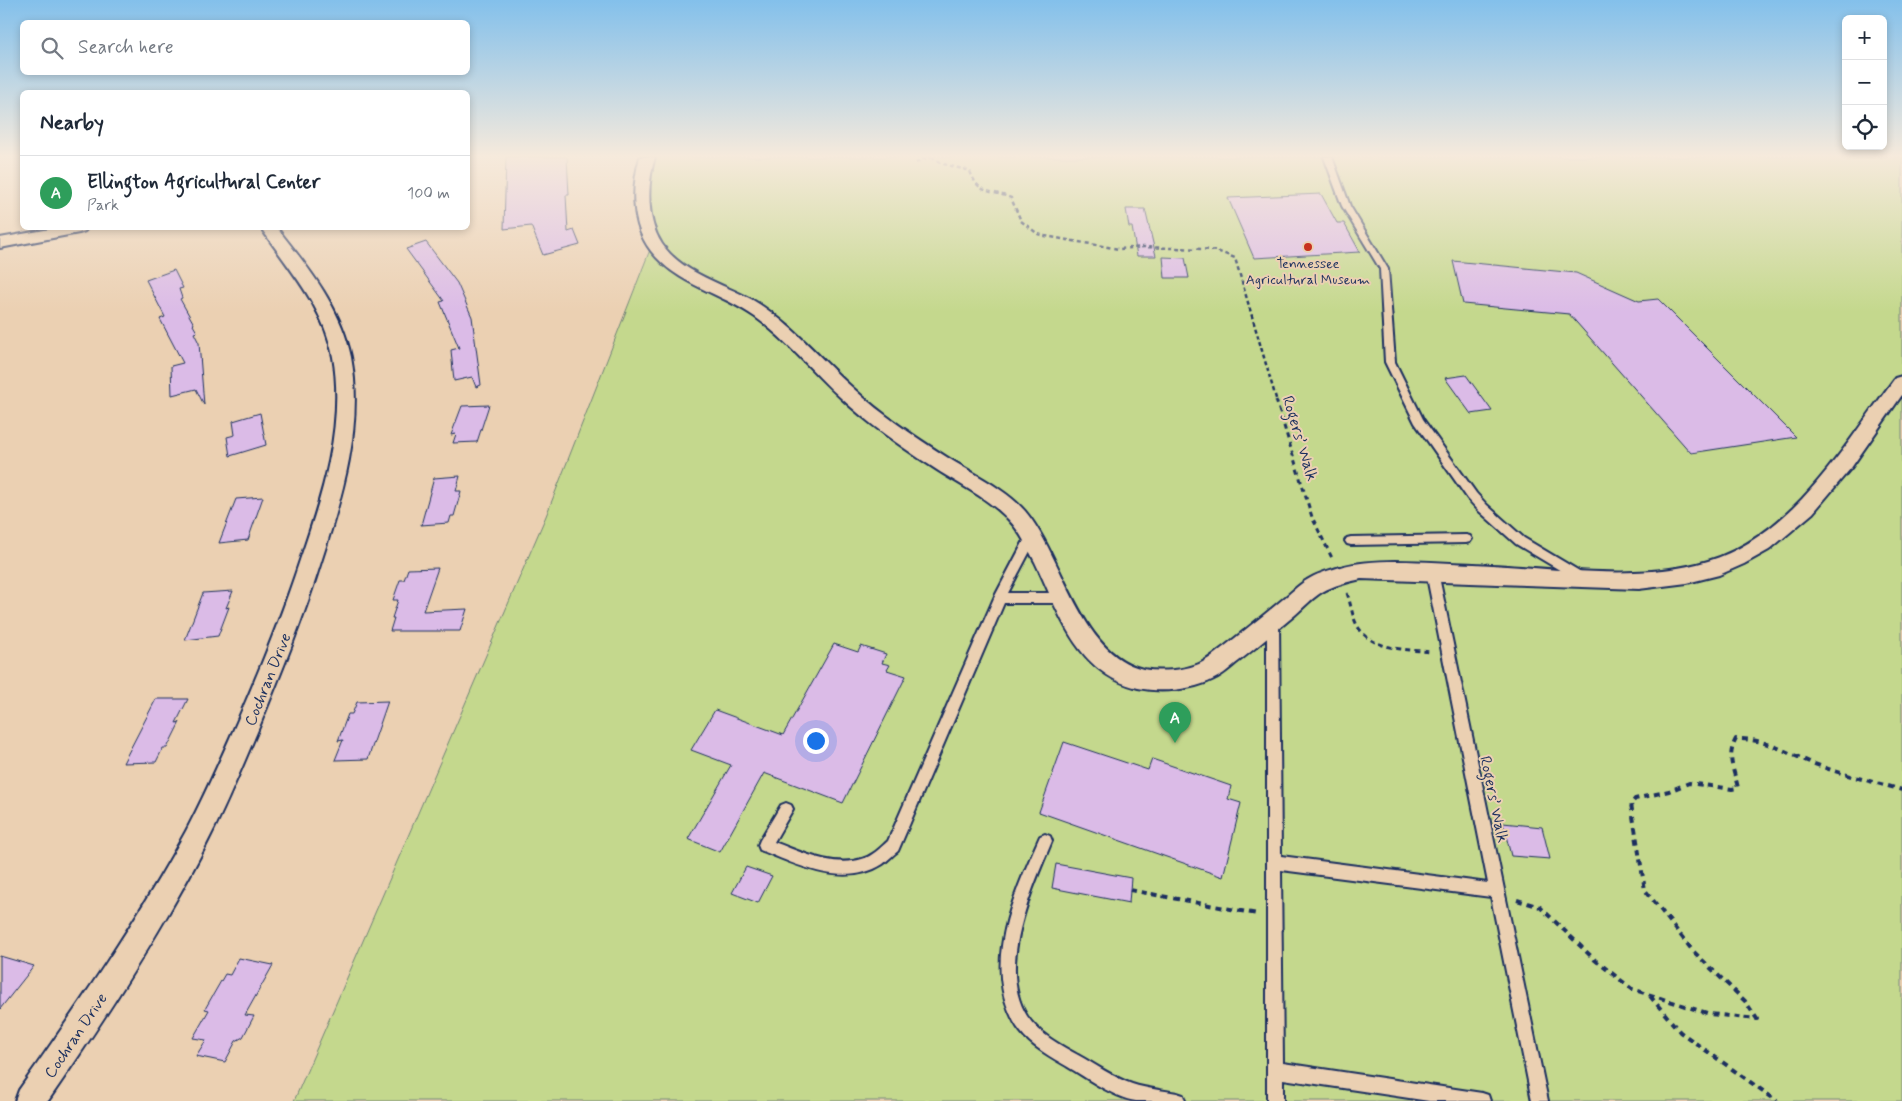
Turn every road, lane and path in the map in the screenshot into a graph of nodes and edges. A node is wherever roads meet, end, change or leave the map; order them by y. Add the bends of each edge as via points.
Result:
1 (644, 208) edge
2 (1015, 208) edge
3 (1347, 208) edge
4 (68, 230) edge
5 (270, 230) edge
6 (0, 243) edge
7 (1902, 382) edge
8 (1032, 536) junction
9 (1466, 539) dead end
10 (1352, 541) dead end
11 (1432, 572) junction
12 (1341, 575) junction
13 (1584, 578) junction
14 (1000, 598) junction
15 (1063, 598) junction
16 (1273, 619) junction
17 (1448, 654) junction
18 (1902, 790) edge
19 (786, 808) dead end
20 (1045, 841) dead end
21 (1274, 862) junction
22 (1130, 890) dead end
23 (1496, 891) junction
24 (1513, 899) dead end
25 (1274, 917) junction
26 (1650, 996) junction
27 (1275, 1070) junction
28 (30, 1101) edge
29 (1177, 1101) edge
30 (1275, 1101) edge
31 (1482, 1101) edge
32 (1540, 1101) edge
33 (1776, 1101) edge

1 - 8 street via 653,242 664,257 761,312 858,404 904,439 1002,502 1016,514
2 - 12 path, Rogers’ Walk via 1019,218 1038,234 1103,248 1216,250 1235,258 1312,517
3 - 13 lane via 1384,269 1390,362 1419,420 1483,508 1520,541
4 - 6 street
5 - 28 street, Cochran Drive via 321,304 342,355 346,402 336,478 276,660 225,779 188,853 127,957
7 - 13 street via 1838,472 1805,508 1778,532 1742,555 1712,568 1672,578
8 - 14 lane
8 - 15 street
9 - 10 lane
11 - 12 street via 1361,570
11 - 13 street
11 - 17 lane
12 - 16 street via 1314,586
12 - 17 path, Rogers’ Walk via 1364,636 1388,646
14 - 15 lane
14 - 19 lane via 894,846 883,857 855,869 836,868 765,845
15 - 16 street via 1081,634 1103,661 1117,670 1145,679 1181,679 1207,672
16 - 21 lane
17 - 23 lane
18 - 26 path via 1858,779 1749,738 1736,739 1729,749 1738,788 1732,790 1689,783 1635,799 1631,804 1645,890 1693,951 1745,1001 1757,1019 1710,1014
20 - 29 lane via 1028,881 1008,959 1008,980 1022,1021 1062,1055 1113,1084 1133,1093
21 - 23 lane
21 - 25 lane
22 - 25 path
23 - 32 lane
24 - 26 path via 1540,907 1611,974 1632,989
25 - 27 lane
26 - 33 path via 1680,1032
27 - 30 lane
27 - 31 lane

